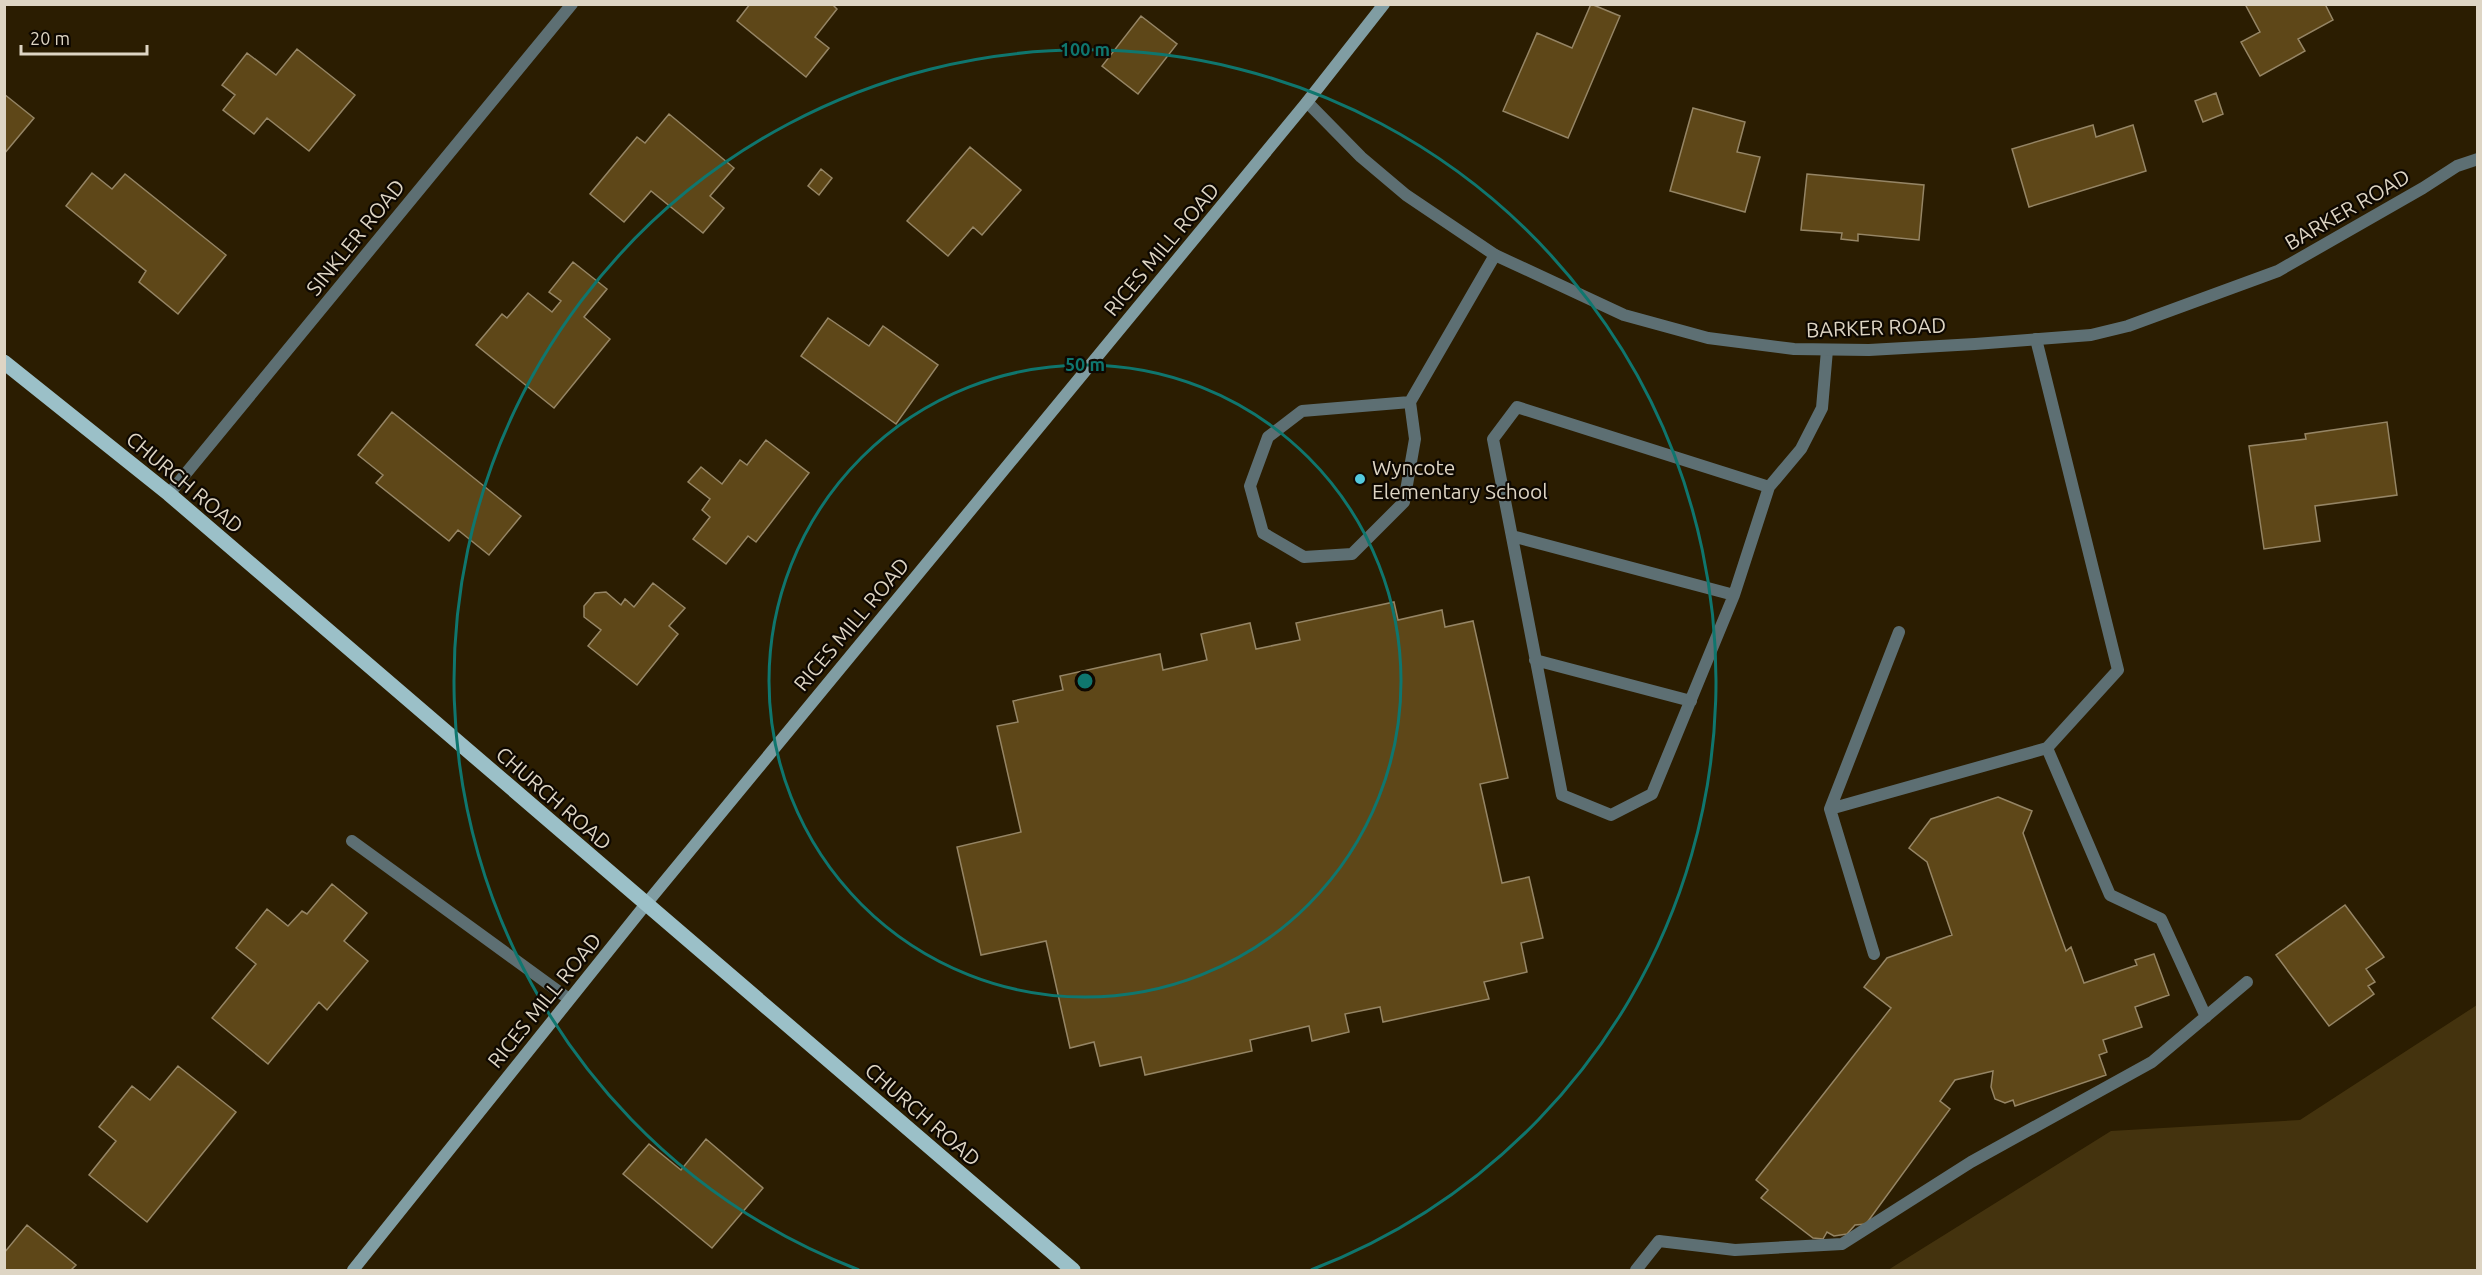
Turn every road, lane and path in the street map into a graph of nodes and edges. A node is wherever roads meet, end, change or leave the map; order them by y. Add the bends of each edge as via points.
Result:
1 (572, 4) edge
2 (1384, 4) edge
3 (1306, 102) junction
4 (2478, 159) edge
5 (1495, 255) junction
6 (2036, 339) junction
7 (1827, 350) junction
8 (4, 362) edge
9 (1410, 402) junction
10 (1769, 487) junction
11 (169, 494) junction
12 (1512, 536) junction
13 (1734, 595) junction
14 (1899, 632) dead end
15 (1535, 660) junction
16 (1691, 701) junction
17 (2047, 748) junction
18 (1830, 809) junction
19 (352, 841) dead end
20 (646, 904) junction
21 (1874, 954) dead end
22 (2247, 982) dead end
23 (569, 999) junction
24 (2206, 1017) junction
25 (352, 1270) edge
26 (1073, 1270) edge
27 (1636, 1270) edge

1 - 11 street, SINKLER ROAD
2 - 3 street, RICES MILL ROAD
3 - 5 street, BARKER ROAD via 1406,195
3 - 20 street, RICES MILL ROAD
4 - 6 street, BARKER ROAD via 2457,166 2278,271 2128,326 2091,335
5 - 7 street, BARKER ROAD via 1624,315 1676,330 1743,344
5 - 9 street
6 - 7 street, BARKER ROAD
6 - 17 street via 2118,670
7 - 10 street via 1822,408 1801,449
8 - 11 main road, CHURCH ROAD
9 - 9 street via 1302,411 1268,437 1250,486 1263,533 1304,557 1352,554 1404,502 1415,439
10 - 12 street via 1517,407 1493,439
10 - 13 street
11 - 20 main road, CHURCH ROAD
12 - 13 street
12 - 15 street
13 - 16 street
14 - 18 street
15 - 16 street
15 - 16 street via 1562,795 1611,815 1652,794
17 - 18 street
17 - 24 street via 2110,895 2161,919
18 - 21 street
19 - 23 street
20 - 23 street, RICES MILL ROAD
20 - 26 main road, CHURCH ROAD
22 - 24 street
23 - 25 street, RICES MILL ROAD
24 - 27 street via 2152,1062 1971,1162 1842,1244 1735,1250 1659,1241

